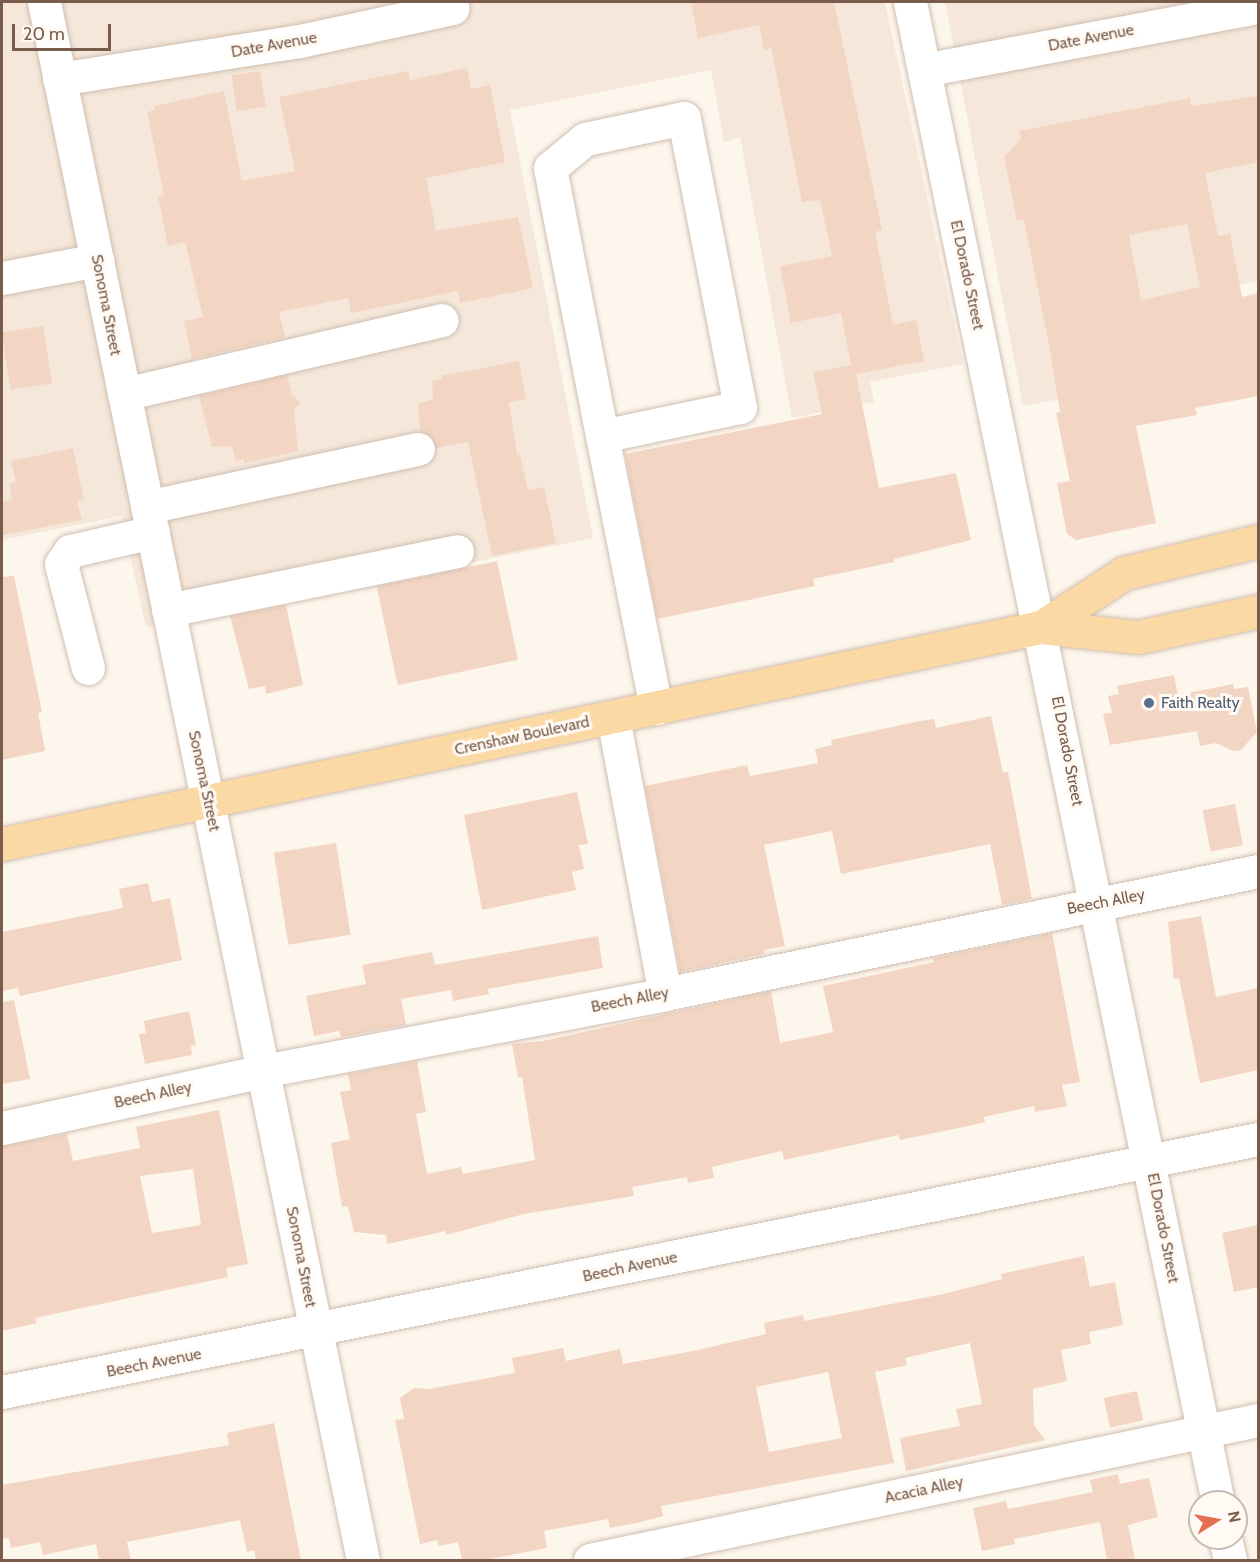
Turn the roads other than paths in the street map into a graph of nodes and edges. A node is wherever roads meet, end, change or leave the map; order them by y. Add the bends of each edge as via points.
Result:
1 (44, 2) edge
2 (910, 2) edge
3 (1258, 7) edge
4 (452, 8) dead end
5 (924, 70) junction
6 (59, 79) junction
7 (97, 260) junction
8 (2, 278) edge
9 (442, 320) dead end
10 (124, 394) junction
11 (602, 436) junction
12 (418, 449) dead end
13 (150, 520) junction
14 (1258, 540) edge
15 (457, 550) dead end
16 (168, 610) junction
17 (1258, 611) edge
18 (1041, 627) junction
19 (88, 668) dead end
20 (656, 708) junction
21 (613, 717) junction
22 (208, 803) junction
23 (2, 844) edge
24 (1258, 871) edge
25 (1098, 904) junction
26 (665, 994) junction
27 (263, 1071) junction
28 (2, 1128) edge
29 (1258, 1139) edge
30 (1149, 1161) junction
31 (316, 1332) junction
32 (2, 1392) edge
33 (1258, 1420) edge
34 (1204, 1431) junction
35 (1216, 1490) edge
36 (363, 1560) edge
37 (590, 1560) edge

1 - 6 street, Sonoma Street
2 - 5 street, El Dorado Street
3 - 5 street, Date Avenue
4 - 6 street, Date Avenue via 300,41
5 - 18 street, El Dorado Street
6 - 7 street, Sonoma Street
7 - 8 street
7 - 10 street, Sonoma Street
9 - 10 street
10 - 13 street, Sonoma Street
11 - 11 street via 550,168 585,140 684,118 740,407
11 - 20 street
12 - 13 street
13 - 16 street, Sonoma Street
13 - 19 street via 70,551 61,564
14 - 18 main road, Crenshaw Boulevard via 1124,573
15 - 16 street
16 - 22 street, Sonoma Street
17 - 18 main road, Crenshaw Boulevard via 1138,637
18 - 20 main road, Crenshaw Boulevard
18 - 25 street, El Dorado Street
20 - 21 main road, Crenshaw Boulevard
21 - 22 main road, Crenshaw Boulevard
21 - 26 street
22 - 23 main road, Crenshaw Boulevard
22 - 27 street, Sonoma Street
24 - 25 street, Beech Alley
25 - 26 street, Beech Alley
25 - 30 street, El Dorado Street
26 - 27 street, Beech Alley
27 - 28 street, Beech Alley
27 - 31 street, Sonoma Street
29 - 30 street, Beech Avenue
30 - 31 street, Beech Avenue
30 - 34 street, El Dorado Street
31 - 32 street, Beech Avenue
31 - 36 street, Sonoma Street
33 - 34 street, Acacia Alley
34 - 35 street, El Dorado Street
34 - 37 street, Acacia Alley

